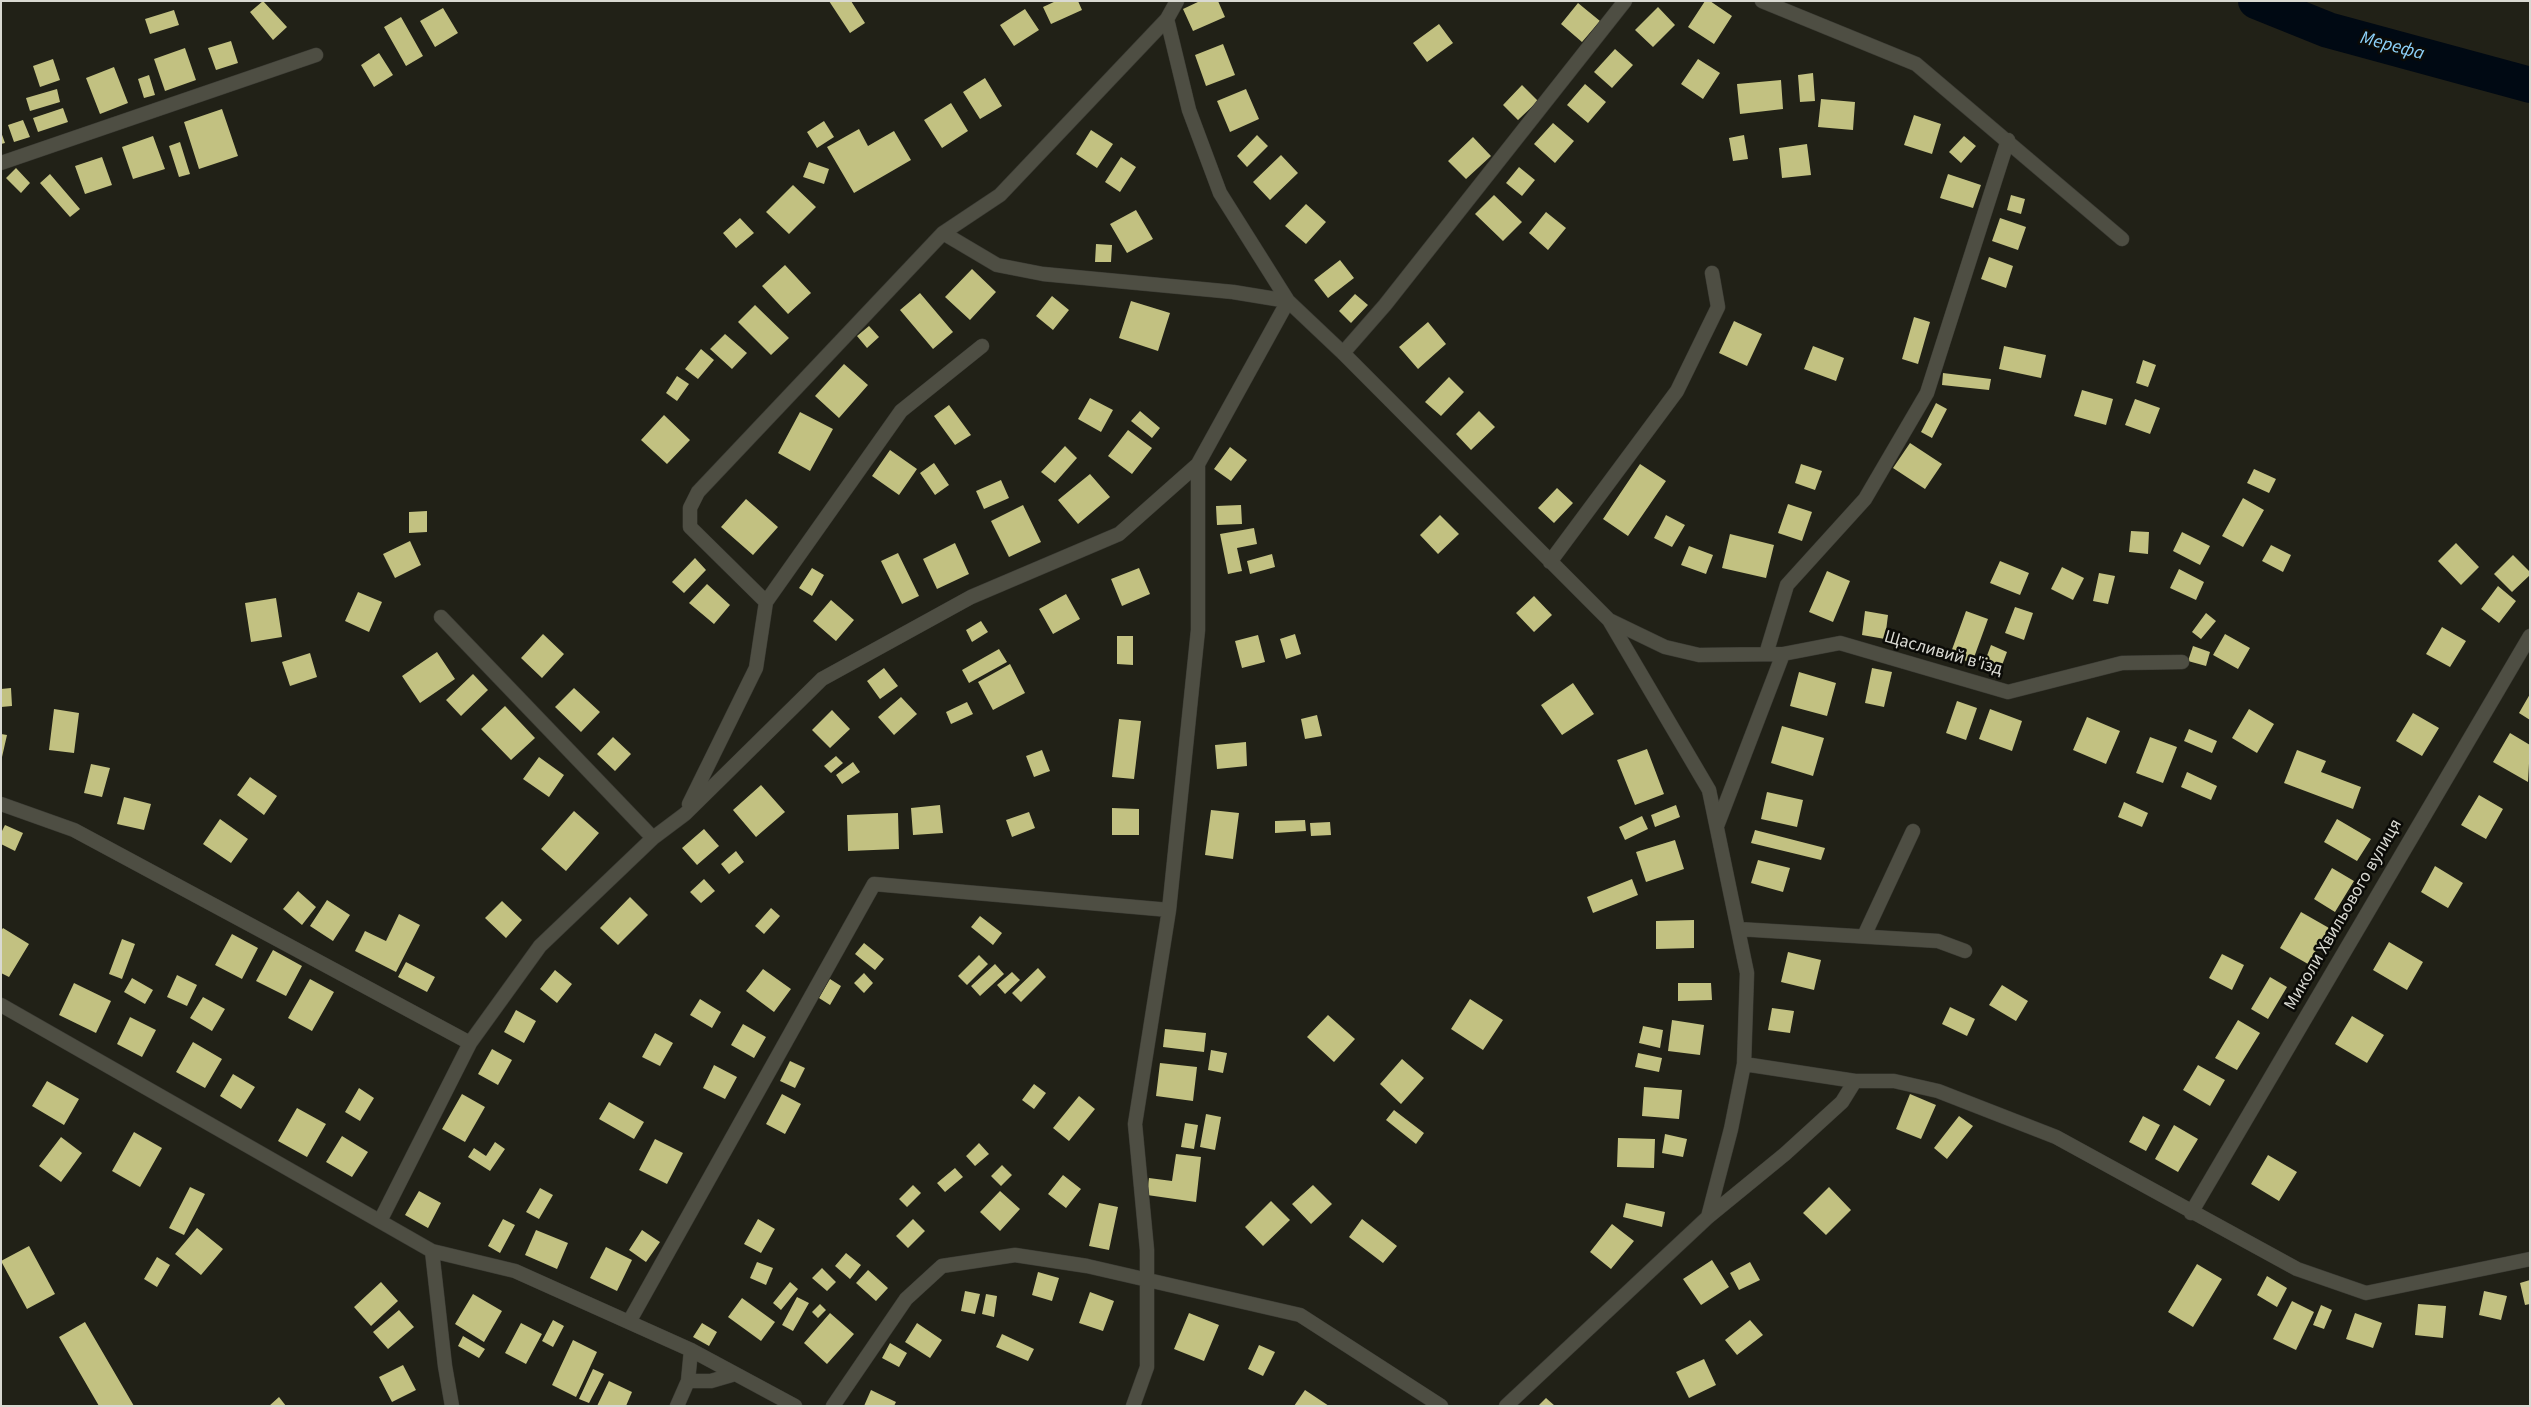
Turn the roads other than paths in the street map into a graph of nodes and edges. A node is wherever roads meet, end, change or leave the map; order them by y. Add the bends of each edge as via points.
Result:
1 (1177, 1) edge
2 (1625, 1) edge
3 (1762, 1) edge
4 (1167, 19) junction
5 (316, 55) dead end
6 (2008, 140) junction
7 (1, 163) edge
8 (943, 233) junction
9 (2122, 238) dead end
10 (1712, 273) dead end
11 (1288, 301) junction
12 (982, 346) dead end
13 (1343, 353) junction
14 (1198, 464) junction
15 (1550, 562) junction
16 (766, 602) junction
17 (441, 617) dead end
18 (1609, 620) junction
19 (2530, 636) edge
20 (1766, 654) junction
21 (1783, 654) junction
22 (2182, 662) dead end
23 (1, 804) edge
24 (684, 814) junction
25 (1716, 827) junction
26 (1914, 832) dead end
27 (653, 838) junction
28 (1170, 910) junction
29 (1738, 929) junction
30 (1864, 936) junction
31 (1965, 951) dead end
32 (1, 1005) edge
33 (470, 1042) junction
34 (1744, 1064) junction
35 (1855, 1081) junction
36 (2191, 1213) junction
37 (1708, 1217) junction
38 (380, 1221) junction
39 (432, 1251) junction
40 (2530, 1260) edge
41 (1147, 1279) junction
42 (629, 1322) junction
43 (691, 1350) junction
44 (735, 1374) junction
45 (688, 1381) junction
46 (452, 1406) edge
47 (677, 1406) edge
48 (795, 1406) edge
49 (833, 1406) edge
50 (1133, 1406) edge
51 (1440, 1406) edge
52 (1506, 1406) edge

1 - 4 street
2 - 13 street
3 - 6 street via 1916,64
4 - 8 street via 1000,195
4 - 11 street via 1189,110 1220,193
5 - 7 street
6 - 9 street
6 - 20 street via 1927,393 1865,499 1787,585
8 - 11 street via 997,265 1043,274 1233,292
8 - 16 street via 698,492 690,508 690,527
10 - 15 street via 1718,306 1677,391
11 - 13 street
11 - 14 street
12 - 16 street via 901,411
13 - 15 street
14 - 24 street via 1119,534 972,597 822,679
14 - 28 street via 1198,630
15 - 18 street
16 - 24 street via 756,668
17 - 27 street
18 - 20 street, Щасливий в'їзд via 1664,647 1700,655
18 - 25 street via 1709,790
19 - 36 street, Миколи Хвильового вулиця
20 - 21 street, Щасливий в'їзд
21 - 22 street, Щасливий в'їзд via 1840,643 2008,692 2122,663
21 - 25 street
23 - 33 street via 74,830
24 - 27 street
25 - 29 street
26 - 30 street
27 - 33 street via 540,946
28 - 41 street via 1135,1124
28 - 42 street via 874,884
29 - 30 street
29 - 34 street via 1747,973
30 - 31 street via 1938,941
32 - 38 street
33 - 38 street
34 - 35 street
34 - 37 street
35 - 36 street via 1894,1081 1938,1091 2056,1137
35 - 37 street via 1835,1108
36 - 40 street via 2297,1269 2366,1293
37 - 52 street
38 - 39 street
39 - 42 street via 515,1271
39 - 46 street
41 - 49 street via 1087,1266 1015,1256 942,1266 906,1299
41 - 50 street via 1147,1367
41 - 51 street via 1300,1315
42 - 43 street
43 - 44 street
43 - 45 street
44 - 45 street
44 - 48 street
45 - 47 street

